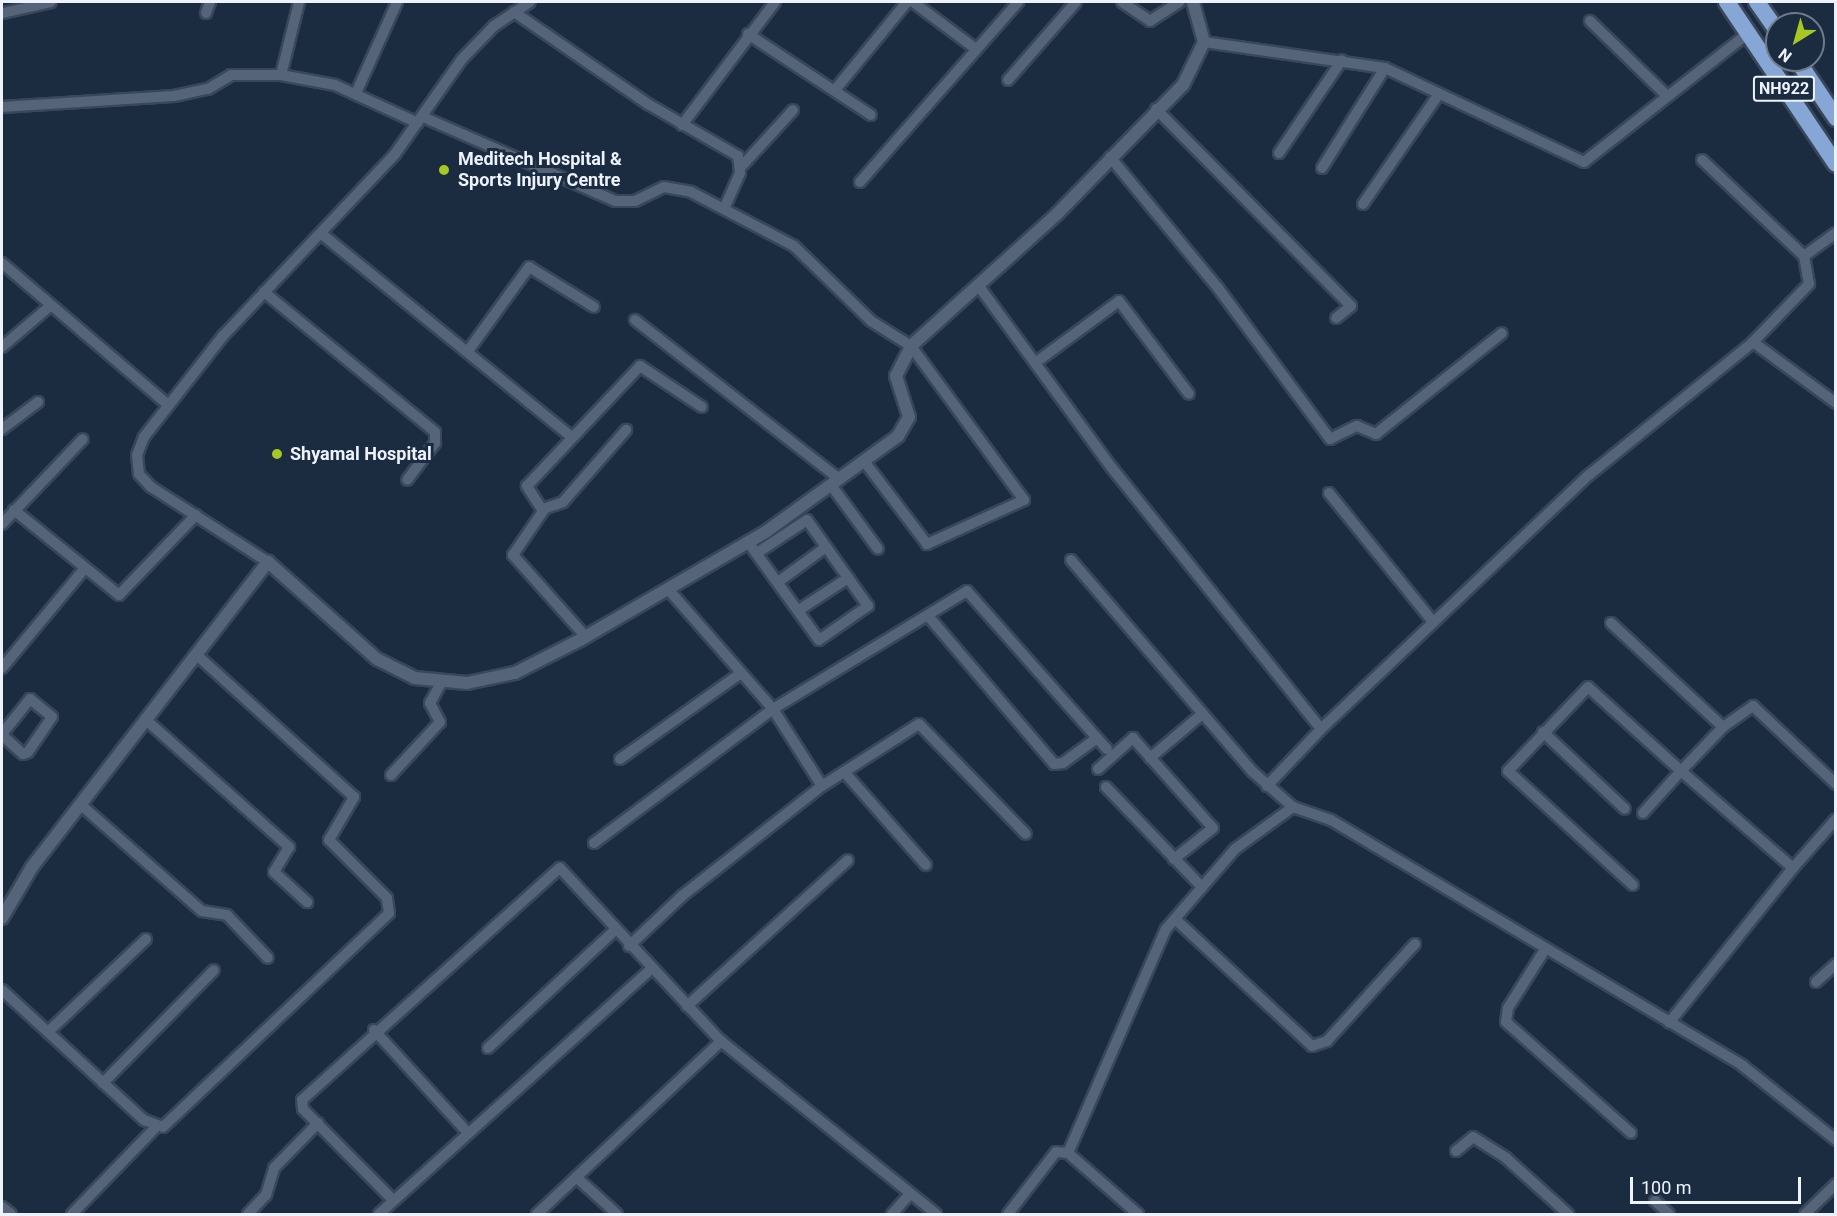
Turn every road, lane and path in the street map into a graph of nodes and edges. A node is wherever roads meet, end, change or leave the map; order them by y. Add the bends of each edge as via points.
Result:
1 (51, 2) edge
2 (210, 2) edge
3 (299, 2) edge
4 (397, 2) edge
5 (530, 2) edge
6 (775, 2) edge
7 (908, 2) edge
8 (913, 2) edge
9 (1018, 2) edge
10 (1076, 2) edge
11 (1122, 2) edge
12 (1179, 2) edge
13 (1193, 2) edge
14 (1730, 7) edge
15 (514, 12) junction
16 (3, 13) edge
17 (206, 13) dead end
18 (1590, 21) dead end
19 (748, 34) junction
20 (1747, 34) junction
21 (1204, 42) junction
22 (976, 49) junction
23 (1342, 60) junction
24 (1385, 69) junction
25 (1805, 72) edge
26 (281, 75) junction
27 (1008, 80) dead end
28 (835, 90) junction
29 (356, 93) junction
30 (1439, 94) junction
31 (1666, 95) junction
32 (2, 107) edge
33 (1156, 108) junction
34 (793, 110) dead end
35 (871, 115) dead end
36 (1836, 118) edge
37 (421, 120) junction
38 (682, 125) junction
39 (1279, 153) dead end
40 (1110, 157) junction
41 (1702, 160) dead end
42 (1836, 164) edge
43 (741, 167) junction
44 (1322, 168) dead end
45 (860, 182) dead end
46 (1363, 204) dead end
47 (725, 207) junction
48 (1836, 233) edge
49 (323, 235) junction
50 (1804, 256) junction
51 (2, 263) edge
52 (978, 285) junction
53 (264, 292) junction
54 (49, 307) junction
55 (594, 308) dead end
56 (1336, 318) dead end
57 (635, 320) dead end
58 (1503, 333) dead end
59 (1753, 342) junction
60 (2, 346) edge
61 (911, 346) junction
62 (468, 351) junction
63 (1035, 363) junction
64 (1189, 394) dead end
65 (38, 402) dead end
66 (1836, 403) edge
67 (168, 405) junction
68 (702, 407) dead end
69 (2, 429) edge
70 (626, 430) dead end
71 (572, 437) junction
72 (83, 439) dead end
73 (864, 461) junction
74 (407, 480) dead end
75 (835, 482) junction
76 (1329, 493) dead end
77 (543, 509) junction
78 (14, 510) junction
79 (196, 514) junction
80 (2, 524) edge
81 (748, 542) junction
82 (826, 547) junction
83 (878, 549) dead end
84 (757, 553) junction
85 (1071, 560) dead end
86 (268, 562) junction
87 (85, 568) junction
88 (848, 578) junction
89 (778, 582) junction
90 (668, 589) junction
91 (799, 610) junction
92 (929, 617) junction
93 (1433, 622) junction
94 (1611, 623) dead end
95 (586, 637) junction
96 (196, 654) junction
97 (2, 668) edge
98 (741, 673) junction
99 (442, 681) junction
100 (773, 709) junction
101 (1202, 714) junction
102 (145, 719) junction
103 (1723, 727) junction
104 (1321, 729) junction
105 (1542, 732) junction
106 (2, 735) edge
107 (1097, 738) junction
108 (1107, 749) dead end
109 (1150, 758) junction
110 (620, 759) dead end
111 (1098, 769) dead end
112 (1681, 771) junction
113 (846, 774) junction
114 (391, 775) dead end
115 (1836, 784) edge
116 (822, 786) junction
117 (1267, 786) junction
118 (1106, 788) dead end
119 (80, 804) junction
120 (1293, 807) junction
121 (1625, 808) dead end
122 (1643, 813) dead end
123 (1836, 819) edge
124 (1026, 834) dead end
125 (594, 843) dead end
126 (1174, 859) junction
127 (848, 860) dead end
128 (926, 865) dead end
129 (1793, 868) junction
130 (1633, 885) dead end
131 (1202, 887) junction
132 (307, 902) dead end
133 (2, 918) edge
134 (1175, 919) junction
135 (615, 930) junction
136 (146, 939) dead end
137 (1415, 944) dead end
138 (629, 946) junction
139 (1544, 951) junction
140 (268, 958) dead end
141 (1836, 964) edge
142 (651, 969) junction
143 (214, 970) dead end
144 (1816, 982) dead end
145 (2, 990) edge
146 (687, 1006) junction
147 (1669, 1023) junction
148 (374, 1030) junction
149 (48, 1032) junction
150 (721, 1041) junction
151 (488, 1048) dead end
152 (103, 1083) junction
153 (318, 1123) junction
154 (156, 1127) junction
155 (467, 1132) junction
156 (1631, 1133) dead end
157 (1836, 1140) edge
158 (1456, 1151) dead end
159 (1068, 1153) junction
160 (576, 1177) junction
161 (1836, 1184) edge
162 (910, 1194) junction
163 (393, 1200) junction
164 (1655, 1201) dead end
165 (2, 1207) edge
166 (11, 1215) edge
167 (72, 1215) edge
168 (248, 1215) edge
169 (379, 1215) edge
170 (537, 1215) edge
171 (617, 1215) edge
172 (891, 1215) edge
173 (936, 1215) edge
174 (1008, 1215) edge
175 (1137, 1215) edge
176 (1569, 1215) edge
177 (1669, 1215) edge
178 (1804, 1215) edge

1 - 16 street
2 - 17 street
3 - 26 street
4 - 29 street
5 - 15 street
6 - 19 street
7 - 28 street
8 - 22 street
9 - 22 street
10 - 27 street
11 - 12 street via 1150,21
13 - 21 street
14 - 20 highway, NH922
15 - 37 street via 462,59
15 - 38 street
18 - 31 street
19 - 28 street
19 - 38 street
20 - 31 street
20 - 42 highway, NH922
21 - 23 street
21 - 33 street via 1183,85
22 - 45 street
23 - 24 street
23 - 39 street
24 - 30 street
24 - 44 street
25 - 36 highway, NH922
26 - 29 street
26 - 32 street via 231,75 208,89 174,96
28 - 35 street
29 - 37 street
30 - 31 street via 1584,162
30 - 46 street
33 - 40 street
33 - 56 street via 1351,306
34 - 43 street
37 - 47 street via 615,201 634,201 664,187
37 - 49 street
38 - 43 street via 732,152
40 - 52 street
40 - 58 street via 1218,288 1330,440 1357,426 1376,434
41 - 50 street
43 - 47 street
47 - 61 street via 794,246 871,321
48 - 50 street
49 - 53 street
49 - 62 street
50 - 59 street via 1809,284
51 - 54 street
52 - 61 street
52 - 63 street
53 - 67 street
53 - 74 street via 435,432 435,443
54 - 60 street
54 - 67 street
55 - 62 street via 529,267
57 - 75 street
59 - 66 street
59 - 93 street via 1589,476
61 - 73 street via 896,376 907,428
61 - 73 street via 1024,500 927,544
62 - 71 street
63 - 64 street via 1119,301
63 - 104 street
65 - 69 street
67 - 79 street via 144,437 137,455 139,474
68 - 71 street via 641,366
70 - 77 street via 563,502
71 - 77 street via 527,486
72 - 78 street
73 - 75 street
75 - 81 street
75 - 83 street
76 - 93 street
77 - 95 street via 513,555
78 - 80 street
78 - 87 street
79 - 86 street
79 - 87 street via 122,595
81 - 84 street
81 - 90 street
82 - 84 street via 807,520
82 - 88 street
82 - 89 street
84 - 89 street
85 - 101 street
86 - 96 street
86 - 99 street via 377,659 415,678
87 - 97 street
88 - 91 street
88 - 91 street via 868,606 819,640
89 - 91 street
90 - 95 street
90 - 98 street
92 - 100 street
92 - 107 street via 968,591
92 - 107 street via 1054,764 1063,763
93 - 104 street
94 - 103 street
95 - 99 street via 515,673 467,683
96 - 102 street
96 - 154 street via 354,797 329,840 390,908 177,1119
98 - 100 street
98 - 110 street
99 - 114 street via 430,703 440,722
100 - 116 street
100 - 125 street
101 - 109 street
101 - 117 street
102 - 119 street
102 - 132 street via 289,847 274,872
103 - 112 street
103 - 115 street via 1753,706
104 - 117 street
105 - 112 street via 1588,687
105 - 121 street
105 - 130 street via 1508,771
106 - 106 street via 23,754 52,717 30,699
107 - 108 street
109 - 111 street via 1133,738
109 - 126 street via 1213,828
112 - 122 street
112 - 129 street
113 - 116 street
113 - 124 street via 919,724
113 - 128 street
116 - 138 street via 682,896
117 - 120 street
118 - 126 street
119 - 133 street
119 - 140 street via 202,911 227,915
120 - 131 street via 1235,849
120 - 139 street via 1331,820
123 - 129 street
126 - 131 street
127 - 146 street
129 - 147 street
131 - 134 street
134 - 137 street via 1312,1046 1327,1041
134 - 159 street
135 - 138 street
135 - 148 street via 560,868
135 - 151 street
136 - 149 street
138 - 142 street
139 - 147 street
139 - 156 street via 1508,1008 1506,1022
141 - 144 street
142 - 146 street
142 - 155 street
143 - 152 street
145 - 149 street
146 - 150 street
147 - 157 street via 1743,1066
148 - 153 street via 302,1100
148 - 155 street
149 - 152 street
150 - 160 street
150 - 162 street
152 - 154 street
153 - 163 street
153 - 168 street via 271,1172 266,1196
154 - 167 street
155 - 163 street
158 - 176 street via 1473,1137 1506,1158
159 - 174 street via 1056,1152
159 - 175 street
160 - 170 street
160 - 171 street
161 - 178 street
162 - 172 street
162 - 173 street
163 - 169 street
164 - 177 street
165 - 166 street

